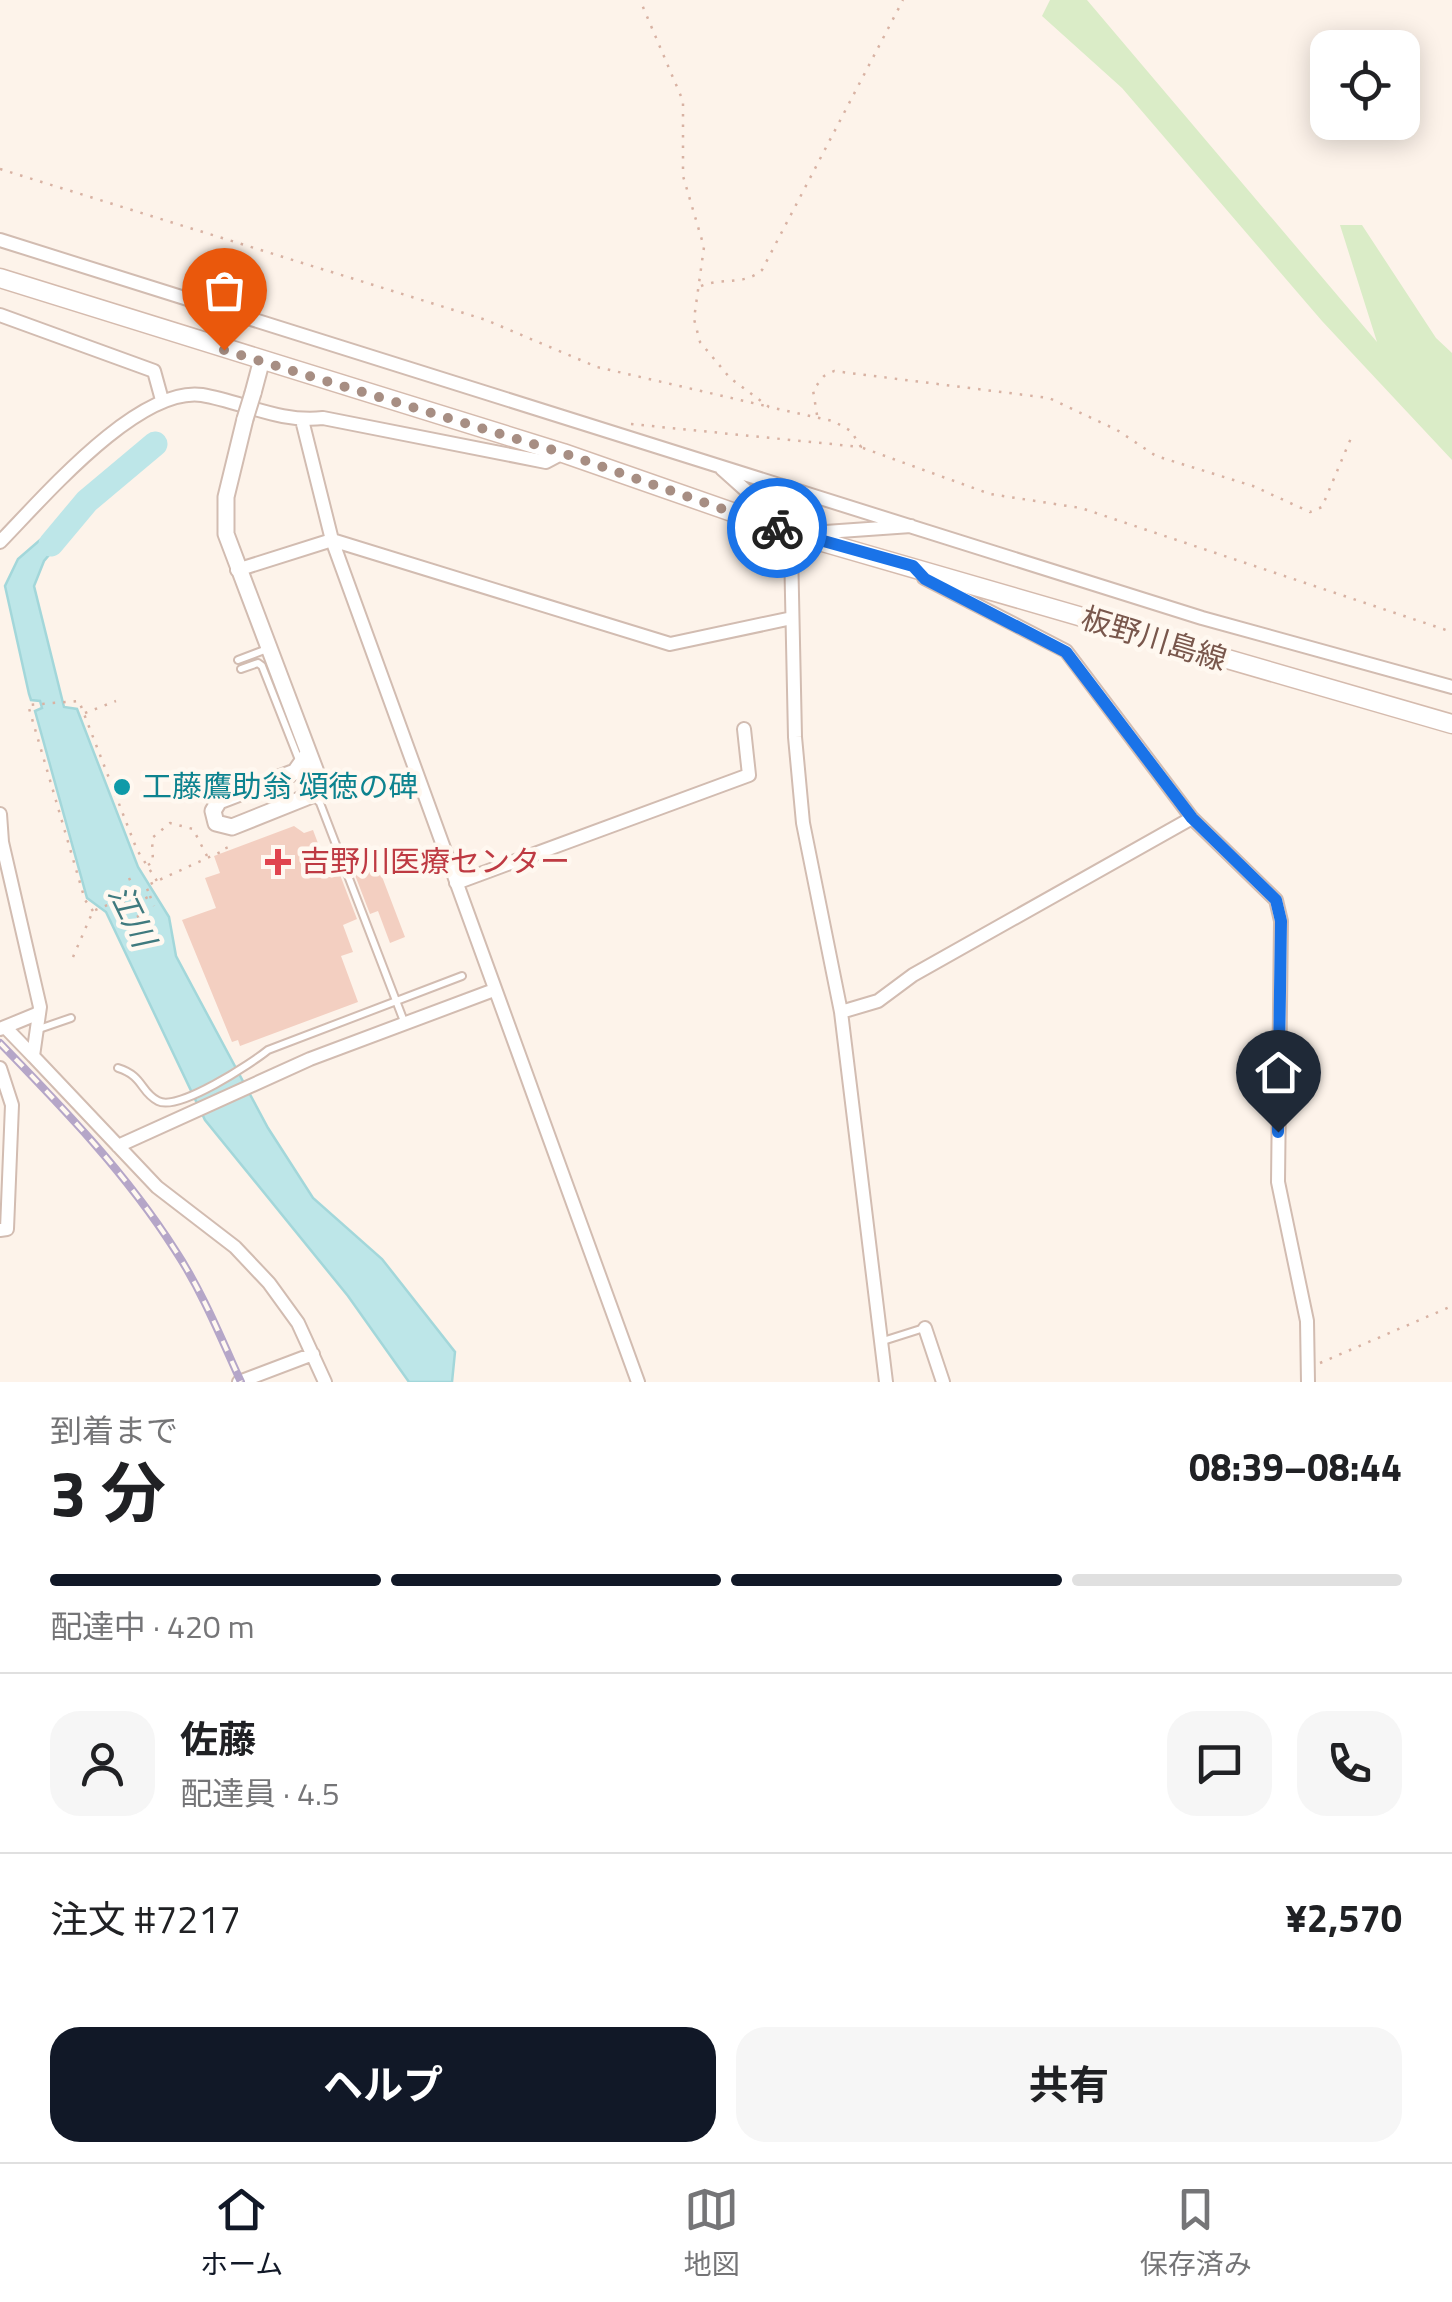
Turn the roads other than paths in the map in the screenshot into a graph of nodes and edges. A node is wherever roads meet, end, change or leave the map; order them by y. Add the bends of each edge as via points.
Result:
1 (0, 240) edge
2 (0, 278) edge
3 (0, 315) edge
4 (261, 363) junction
5 (162, 400) junction
6 (302, 420) junction
7 (563, 453) junction
8 (718, 466) junction
9 (912, 526) junction
10 (794, 534) junction
11 (332, 540) junction
12 (0, 542) edge
13 (913, 566) junction
14 (237, 570) junction
15 (792, 618) junction
16 (267, 649) junction
17 (238, 660) dead end
18 (241, 669) dead end
19 (1452, 687) edge
20 (1452, 724) edge
21 (744, 728) dead end
22 (304, 760) junction
23 (312, 795) junction
24 (0, 814) edge
25 (1192, 818) junction
26 (456, 883) junction
27 (462, 976) dead end
28 (494, 990) junction
29 (396, 1000) junction
30 (841, 1012) junction
31 (39, 1013) junction
32 (71, 1018) dead end
33 (406, 1024) junction
34 (2, 1028) edge
35 (35, 1030) junction
36 (33, 1056) junction
37 (0, 1068) edge
38 (118, 1068) dead end
39 (118, 1146) junction
40 (0, 1230) edge
41 (925, 1328) joint
42 (881, 1342) junction
43 (313, 1354) junction
44 (1309, 1375) edge
45 (239, 1382) edge
46 (324, 1382) edge
47 (638, 1382) edge
48 (886, 1382) edge
49 (943, 1382) edge

1 - 8 street
2 - 4 main road, 板野川島線
3 - 5 street via 154,371
4 - 7 main road, 板野川島線
4 - 14 street, bridge via 225,514
5 - 6 street via 203,396
5 - 12 street via 126,418
6 - 7 street via 546,462
6 - 11 street
7 - 10 main road, 板野川島線
8 - 9 street
8 - 10 street
9 - 10 street
9 - 19 street via 1202,618
10 - 13 main road, 板野川島線
10 - 15 street
11 - 14 street
11 - 15 street via 670,644
11 - 26 street
13 - 20 main road, 板野川島線
13 - 25 street via 925,579 1066,652
14 - 16 street
15 - 30 street via 803,823
16 - 17 lane
16 - 22 street
18 - 22 lane via 262,666
21 - 26 street via 749,774
22 - 23 street via 319,780
22 - 23 street via 218,801 214,820 228,828
23 - 29 lane
24 - 31 street
25 - 30 street via 878,1001
25 - 44 street via 1280,910 1278,1182 1307,1321
26 - 28 street
27 - 29 lane
28 - 33 street
28 - 47 street
29 - 33 lane
29 - 38 lane via 268,1050 244,1069 169,1104
30 - 42 street
31 - 34 street
31 - 35 street
32 - 35 lane
33 - 39 street
34 - 36 street
35 - 36 street
36 - 39 street
37 - 40 street via 12,1105 7,1229
39 - 43 street via 270,1283
41 - 42 lane
41 - 49 street
42 - 48 street
43 - 45 street
43 - 46 street

